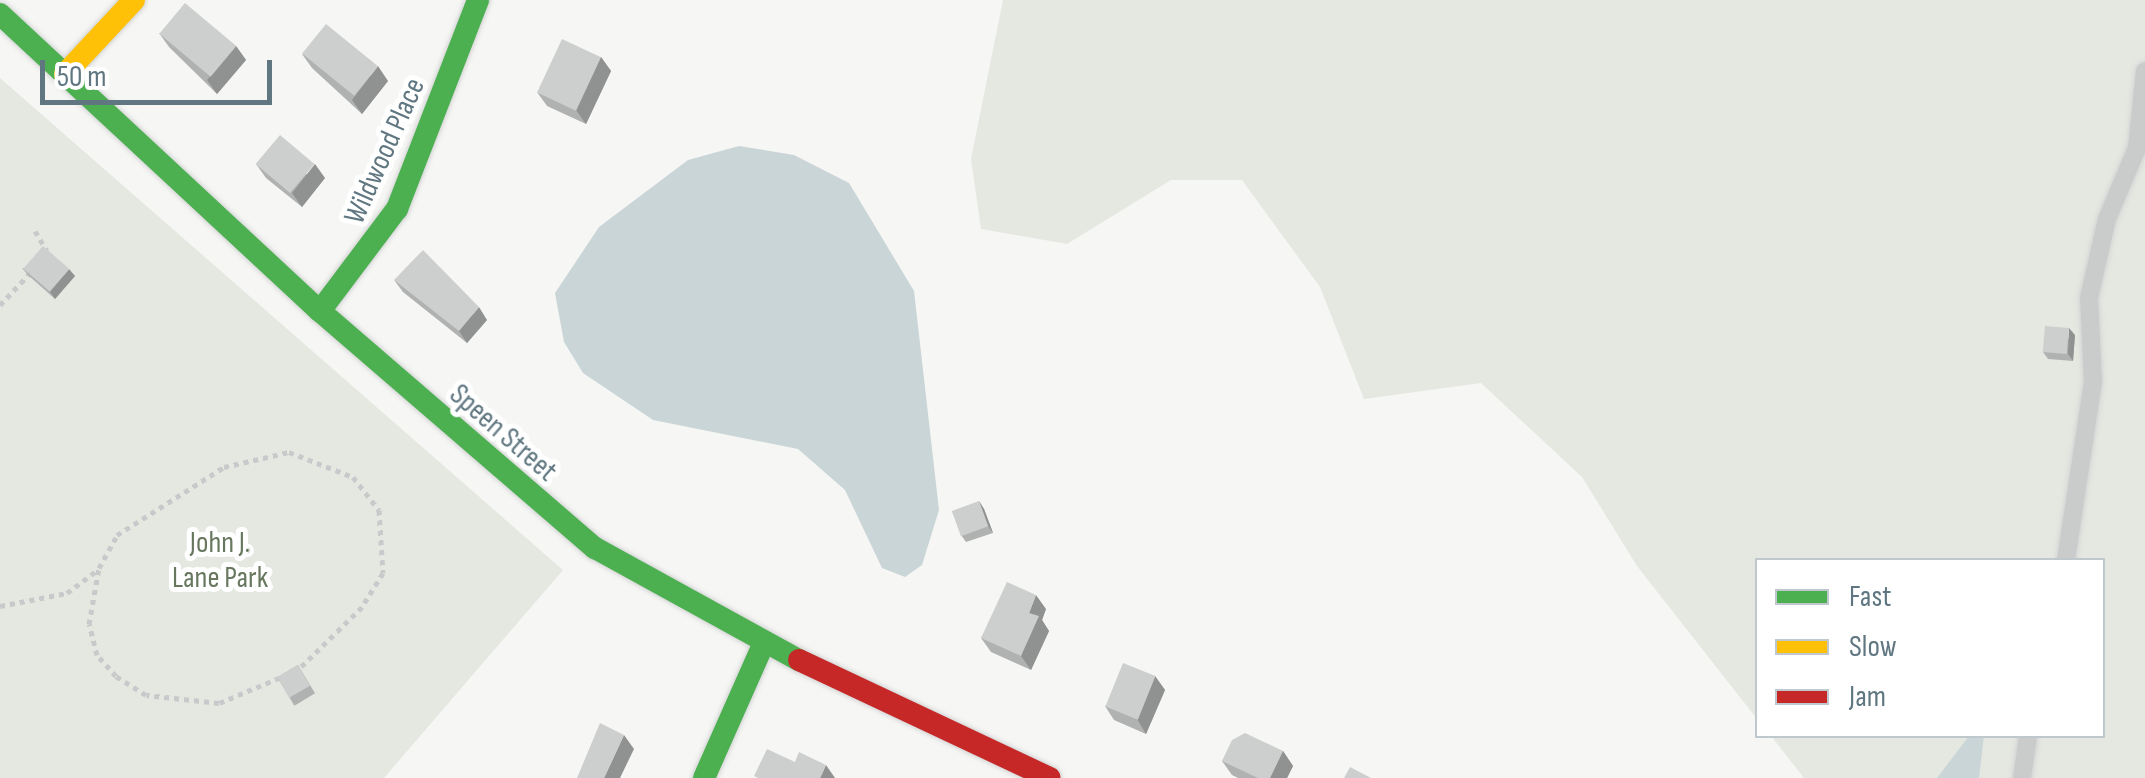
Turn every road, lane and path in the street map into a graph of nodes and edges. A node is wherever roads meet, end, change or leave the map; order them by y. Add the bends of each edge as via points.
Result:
1 (134, 0) edge
2 (478, 0) edge
3 (0, 14) edge
4 (2145, 71) edge
5 (66, 74) junction
6 (34, 231) dead end
7 (0, 306) edge
8 (320, 311) junction
9 (2066, 558) edge
10 (99, 568) junction
11 (0, 606) edge
12 (764, 645) junction
13 (2028, 738) edge
14 (704, 778) edge
15 (1050, 778) edge
16 (2022, 778) edge

1 - 5 street
2 - 8 street, Wildwood Place via 397,209
3 - 5 street, Speen Street
4 - 9 lane via 2138,148 2107,218 2090,298 2093,382
5 - 8 street, Speen Street
6 - 7 path via 48,253
8 - 12 street, Speen Street via 595,548
10 - 10 path via 116,535 188,484 256,455 321,458 353,476 387,540 383,573 332,645 219,704 146,695 96,655 89,624
10 - 11 path via 67,593
12 - 14 street
12 - 15 street, Speen Street
13 - 16 lane

